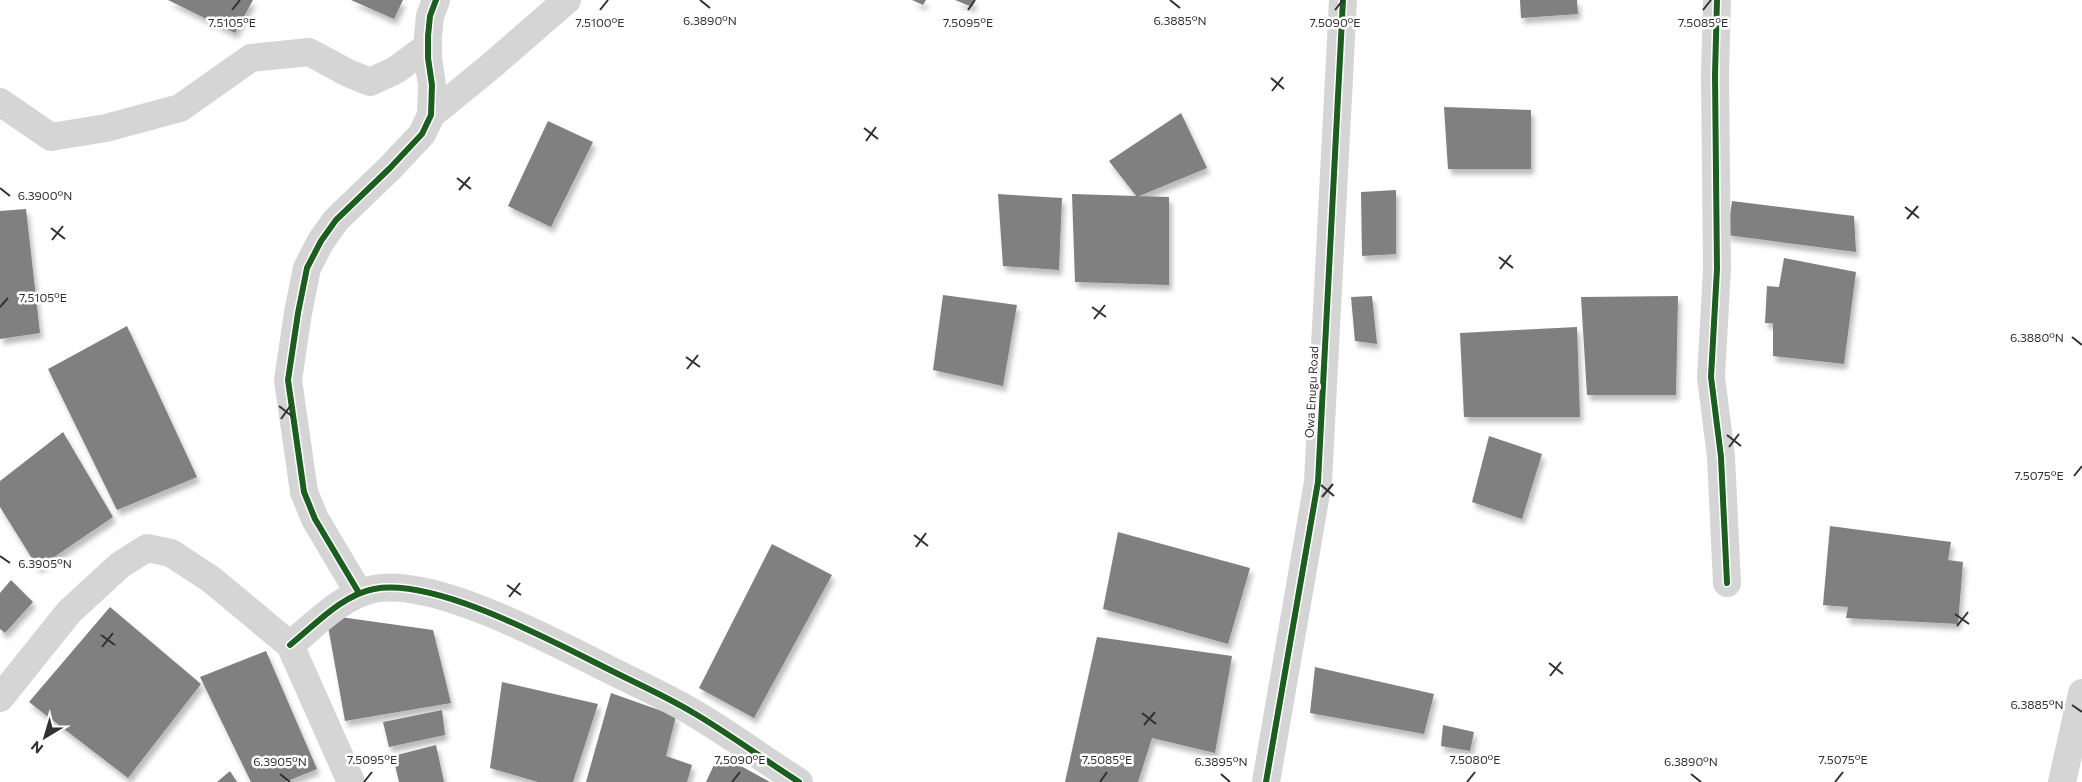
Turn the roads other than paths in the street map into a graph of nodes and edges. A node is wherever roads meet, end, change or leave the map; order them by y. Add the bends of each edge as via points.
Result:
1 (436, 0) edge
2 (567, 0) edge
3 (1343, 0) edge
4 (1717, 0) edge
5 (428, 46) junction
6 (0, 102) edge
7 (431, 115) junction
8 (1727, 583) dead end
9 (359, 593) junction
10 (290, 645) junction
11 (2082, 693) edge
12 (0, 698) edge
13 (352, 782) edge
14 (799, 782) edge
15 (1266, 782) edge
16 (2062, 782) edge

1 - 5 street via 430,16
2 - 7 street
3 - 15 street, Owa Enugu Road via 1318,482
4 - 8 street via 1717,268 1711,377 1721,457
5 - 6 street via 396,70 370,82 309,52 251,58 180,108 106,128 51,137
5 - 7 street
7 - 9 street via 422,134 336,220 321,241 307,268 298,313 288,380 304,492 315,519
9 - 10 street
9 - 14 street via 376,588 412,588 459,601 499,618 691,711
10 - 12 street via 212,580 171,553 147,548 120,565 69,612
10 - 13 street
11 - 16 street

